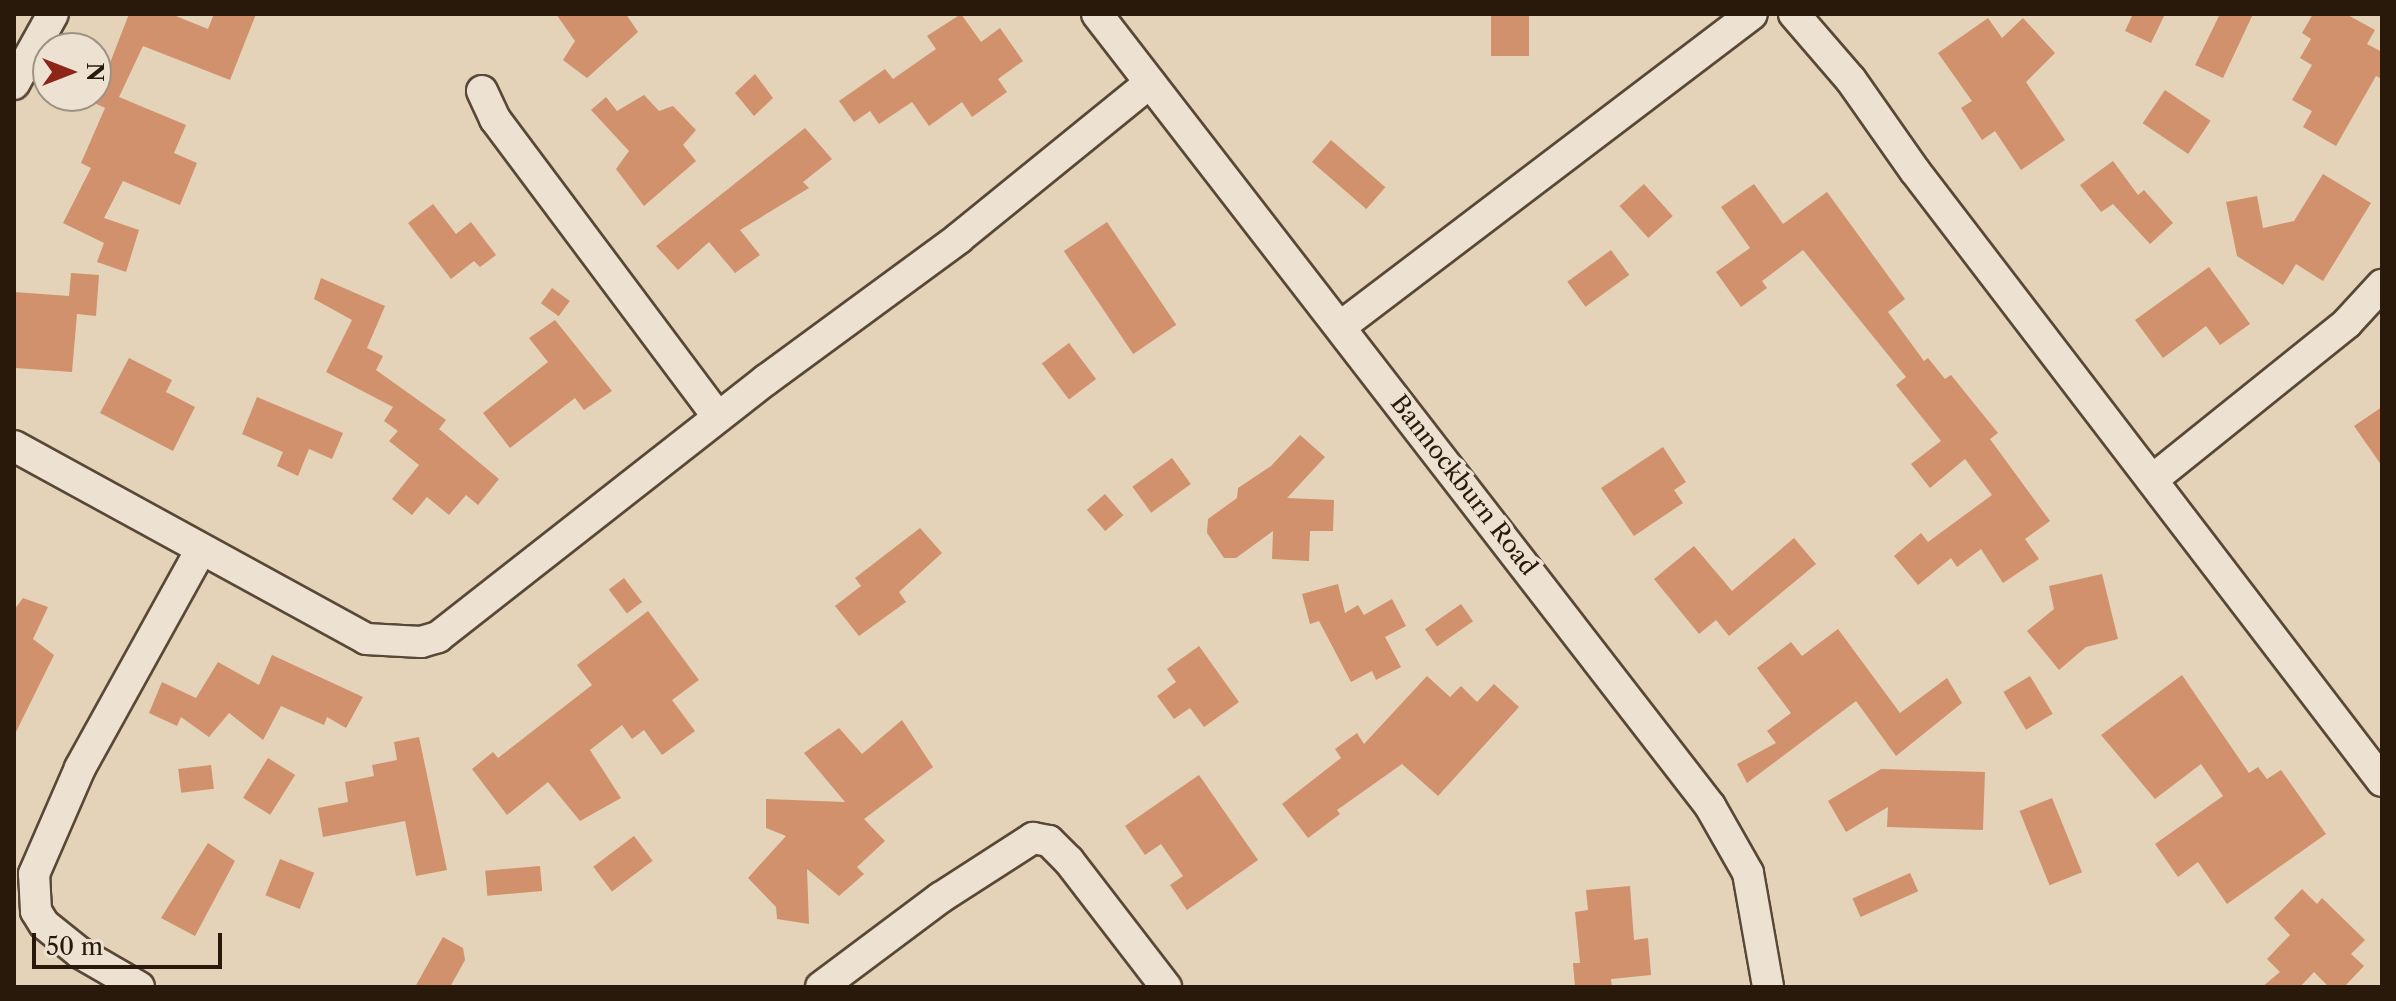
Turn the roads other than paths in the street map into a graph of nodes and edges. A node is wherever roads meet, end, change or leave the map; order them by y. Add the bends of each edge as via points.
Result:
1 (53, 14) edge
2 (1097, 14) edge
3 (1752, 14) edge
4 (1794, 14) edge
5 (1150, 83) junction
6 (14, 84) edge
7 (482, 91) dead end
8 (2382, 285) edge
9 (1340, 327) junction
10 (718, 417) junction
11 (14, 446) edge
12 (2152, 480) junction
13 (201, 550) junction
14 (2382, 781) edge
15 (139, 987) edge
16 (821, 987) edge
17 (1166, 987) edge
18 (1768, 987) edge

1 - 6 street
2 - 5 street, Bannockburn Road
3 - 9 street
4 - 12 street via 1851,80
5 - 9 street, Bannockburn Road
5 - 10 street via 959,238
7 - 10 street via 495,119
8 - 12 street via 2347,323
9 - 18 street, Bannockburn Road via 1722,823 1748,873
10 - 13 street via 438,637 421,642 366,639
11 - 13 street
12 - 14 street
13 - 15 street via 80,768 50,827 34,874 36,911 51,932
16 - 17 street via 940,898 1033,838 1049,841 1069,861

